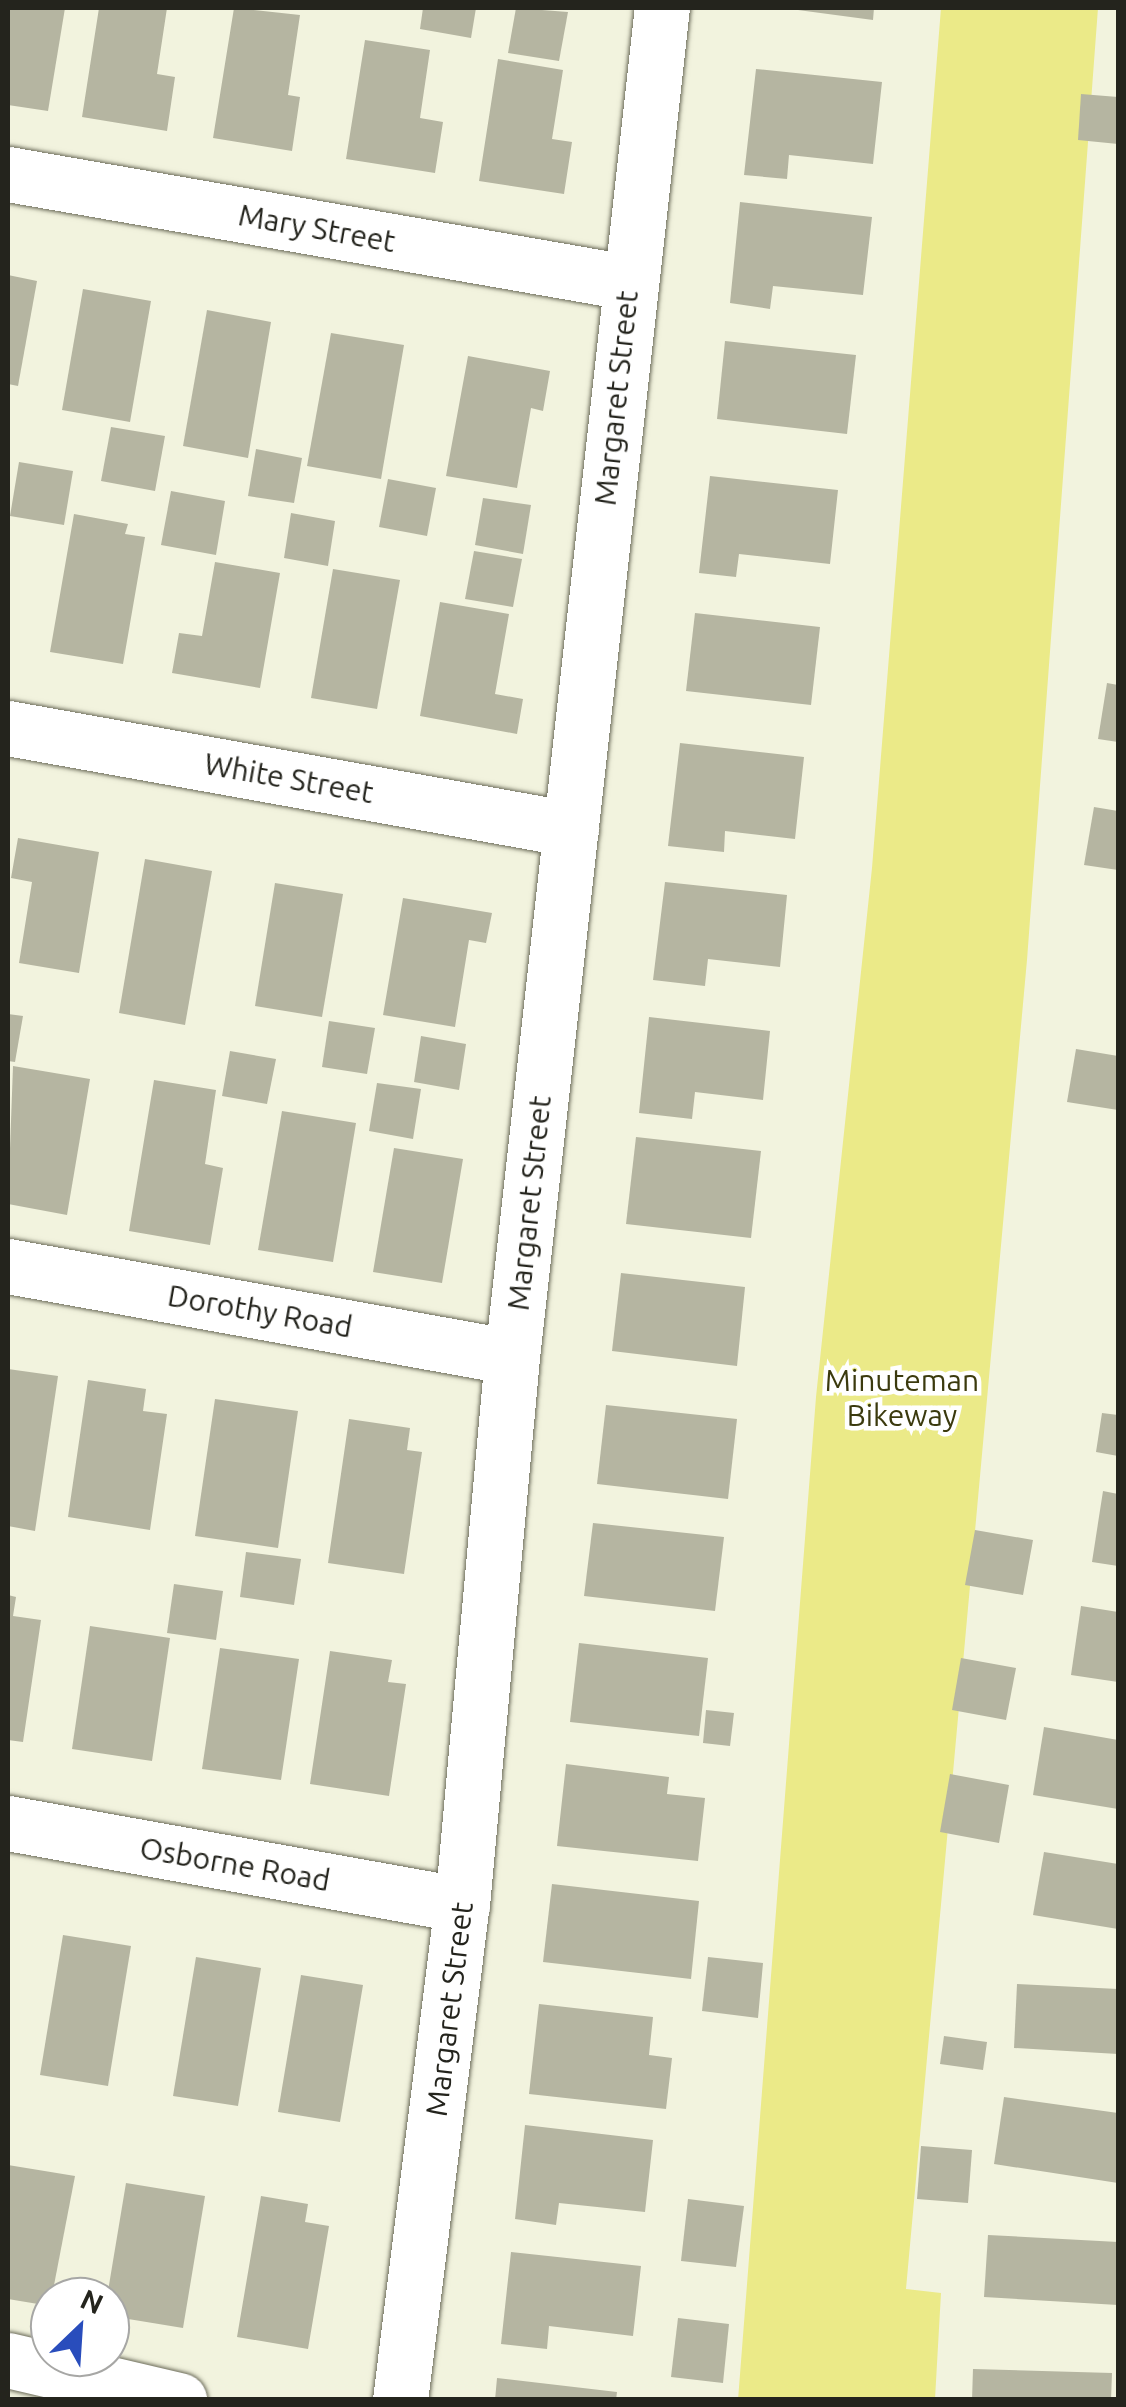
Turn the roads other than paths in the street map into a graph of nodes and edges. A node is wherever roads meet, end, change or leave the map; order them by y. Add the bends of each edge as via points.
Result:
1 (662, 8) edge
2 (8, 174) edge
3 (627, 282) junction
4 (8, 728) edge
5 (571, 829) junction
6 (8, 1266) edge
7 (512, 1356) junction
8 (8, 1824) edge
9 (462, 1904) junction
10 (8, 2360) edge
11 (178, 2400) edge
12 (400, 2400) edge

1 - 3 street, Margaret Street
2 - 3 street, Mary Street
3 - 5 street, Margaret Street
4 - 5 street, White Street
5 - 7 street, Margaret Street
6 - 7 street, Dorothy Road
7 - 9 street, Margaret Street
8 - 9 street, Osborne Road
9 - 12 street, Margaret Street
10 - 11 street

